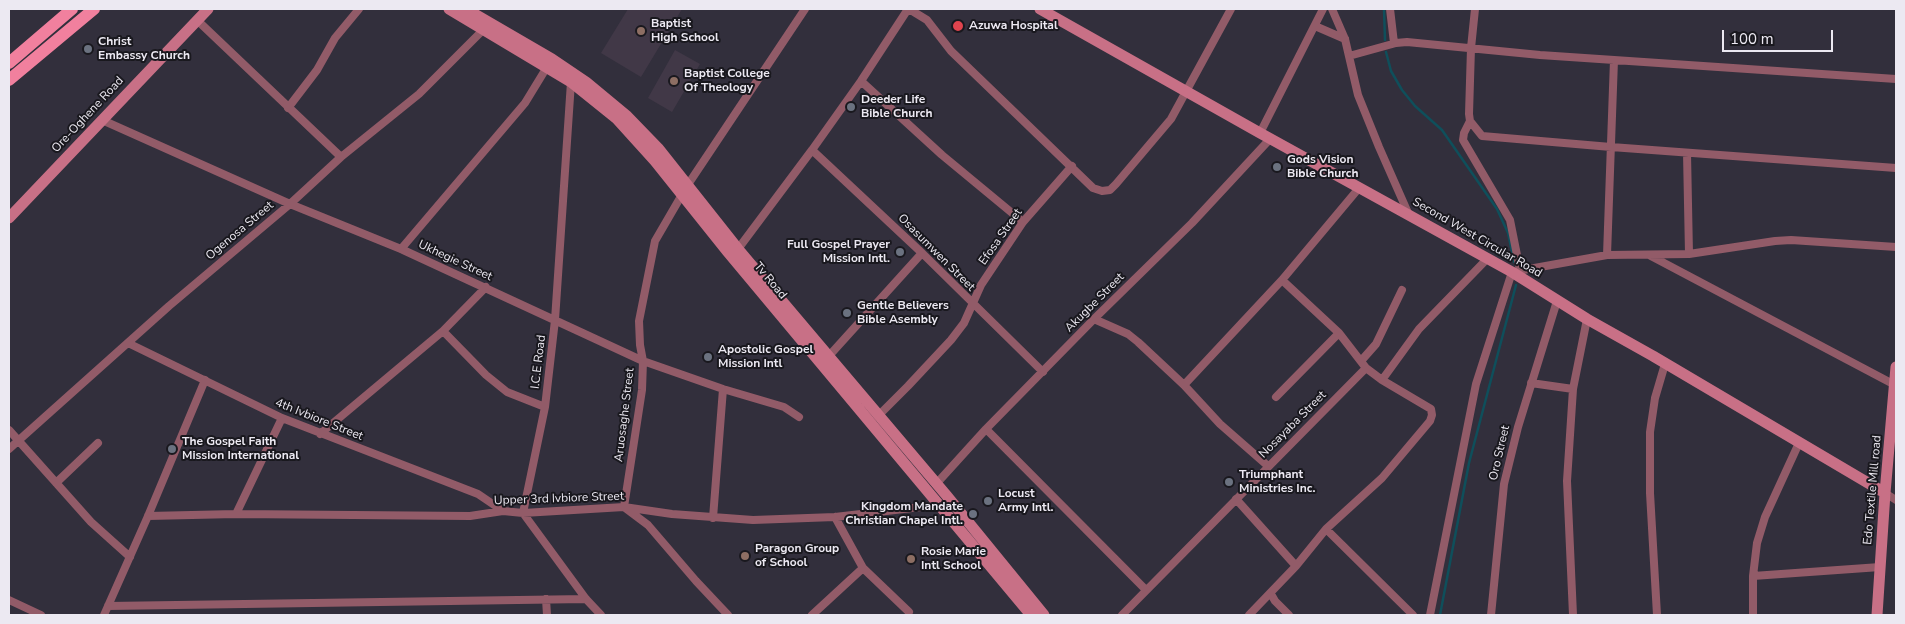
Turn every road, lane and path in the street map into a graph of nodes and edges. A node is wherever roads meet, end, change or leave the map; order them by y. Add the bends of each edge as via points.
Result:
1 (72, 9) edge
2 (208, 9) edge
3 (359, 9) edge
4 (449, 9) edge
5 (466, 9) edge
6 (805, 9) edge
7 (908, 9) edge
8 (1040, 9) edge
9 (1230, 9) edge
10 (1324, 9) edge
11 (1332, 9) edge
12 (1390, 9) edge
13 (1475, 9) edge
14 (92, 10) edge
15 (198, 20) junction
16 (1315, 26) junction
17 (484, 29) junction
18 (1345, 39) junction
19 (1394, 43) junction
20 (1471, 48) junction
21 (1349, 56) junction
22 (1614, 60) junction
23 (9, 64) edge
24 (547, 68) junction
25 (1896, 79) edge
26 (9, 80) edge
27 (861, 81) junction
28 (571, 82) junction
29 (1187, 91) junction
30 (288, 108) junction
31 (102, 120) junction
32 (1470, 121) junction
33 (1260, 133) junction
34 (1270, 139) junction
35 (1611, 147) junction
36 (812, 150) junction
37 (1687, 153) junction
38 (341, 157) junction
39 (1072, 166) junction
40 (1896, 168) edge
41 (1359, 188) junction
42 (684, 190) junction
43 (290, 204) junction
44 (1410, 215) junction
45 (9, 218) edge
46 (1023, 222) junction
47 (1896, 247) edge
48 (401, 249) junction
49 (738, 249) junction
50 (922, 253) junction
51 (1689, 254) junction
52 (1607, 255) junction
53 (1649, 255) junction
54 (1487, 259) junction
55 (1516, 271) junction
56 (1282, 280) junction
57 (486, 287) junction
58 (1402, 290) dead end
59 (1557, 301) junction
60 (972, 304) junction
61 (1094, 318) junction
62 (1587, 319) junction
63 (555, 320) junction
64 (443, 330) junction
65 (1339, 333) junction
66 (128, 343) junction
67 (828, 357) junction
68 (643, 361) junction
69 (1363, 364) junction
70 (1665, 364) junction
71 (1896, 367) edge
72 (1043, 372) junction
73 (205, 380) junction
74 (1382, 380) junction
75 (1531, 383) junction
76 (1184, 385) junction
77 (1895, 385) edge
78 (723, 389) junction
79 (1573, 389) junction
80 (1276, 397) dead end
81 (545, 407) junction
82 (878, 416) junction
83 (799, 417) dead end
84 (282, 418) junction
85 (9, 430) edge
86 (986, 430) junction
87 (320, 434) junction
88 (18, 441) junction
89 (98, 443) dead end
90 (1799, 443) junction
91 (9, 449) edge
92 (1268, 466) junction
93 (56, 483) junction
94 (937, 483) junction
95 (1885, 493) junction
96 (1236, 499) junction
97 (1896, 500) edge
98 (938, 506) junction
99 (624, 507) junction
100 (503, 511) junction
101 (523, 513) junction
102 (236, 514) junction
103 (148, 516) junction
104 (835, 517) junction
105 (713, 518) junction
106 (1326, 529) junction
107 (975, 530) junction
108 (967, 540) junction
109 (130, 557) junction
110 (1296, 566) junction
111 (1880, 567) junction
112 (862, 568) junction
113 (1753, 576) junction
114 (1146, 590) junction
115 (1271, 594) junction
116 (586, 599) junction
117 (9, 600) edge
118 (546, 600) junction
119 (108, 606) junction
120 (909, 612) dead end
121 (41, 615) edge
122 (104, 615) edge
123 (547, 615) edge
124 (601, 615) edge
125 (728, 615) edge
126 (812, 615) edge
127 (1031, 615) edge
128 (1044, 615) edge
129 (1122, 615) edge
130 (1249, 615) edge
131 (1289, 615) edge
132 (1414, 615) edge
133 (1430, 615) edge
134 (1491, 615) edge
135 (1573, 615) edge
136 (1657, 615) edge
137 (1753, 615) edge
138 (1878, 615) edge

1 - 23 main road
2 - 15 street, Ore-Oghene Road
3 - 30 street via 335,38 317,70
4 - 17 street, Tv Road
5 - 42 street, Tv Road via 552,59 627,116 658,148
6 - 42 street, Aruosaghe Street
7 - 27 street
7 - 39 street via 927,20 951,51
8 - 29 street, Second West Circular Road
9 - 29 street
10 - 16 street
11 - 18 street
12 - 19 street
13 - 20 street
14 - 26 main road
15 - 30 street
15 - 31 street, Ore-Oghene Road
16 - 18 street
16 - 33 street
17 - 24 street, Tv Road
17 - 38 street, Ogenosa Street via 419,94
18 - 21 street
19 - 20 street
19 - 21 street
20 - 22 street
20 - 32 street
21 - 44 street via 1358,95
22 - 25 street
22 - 35 street
24 - 28 street, Tv Road
24 - 48 street via 525,103
27 - 36 street
27 - 46 street via 942,155
28 - 42 street, Tv Road via 617,119
28 - 63 street, I.C.E Road
29 - 33 street, Second West Circular Road
29 - 39 street via 1171,119 1110,190 1093,188
30 - 38 street
31 - 43 street, Ukhegie Street
31 - 45 street, Ore-Oghene Road
32 - 35 street via 1482,136
32 - 55 street via 1463,140 1508,214
33 - 34 street, Second West Circular Road
34 - 41 street, Second West Circular Road
34 - 61 street, Akugbe Street via 1192,223
35 - 37 street
35 - 52 street
36 - 49 street
36 - 50 street, Osasumwen Street
37 - 40 street
37 - 51 street
38 - 43 street, Ogenosa Street
39 - 46 street, Efosa Street
41 - 44 street, Second West Circular Road
41 - 56 street
42 - 49 street, Tv Road
42 - 68 street, Aruosaghe Street via 655,241 639,320
42 - 98 street, Tv Road via 727,251
43 - 48 street, Ukhegie Street
43 - 66 street, Ogenosa Street
44 - 54 street, Second West Circular Road
46 - 60 street, Efosa Street
47 - 51 street via 1791,240
48 - 57 street, Ukhegie Street
49 - 67 street, Tv Road
50 - 60 street, Osasumwen Street
50 - 67 street
51 - 53 street
52 - 53 street
52 - 55 street
53 - 77 street
54 - 55 street, Second West Circular Road
54 - 74 street via 1419,329
55 - 59 street, Second West Circular Road
55 - 133 street via 1476,384
56 - 65 street
56 - 76 street
57 - 63 street, Ukhegie Street
57 - 64 street
58 - 69 street, Nosayaba Street
59 - 62 street, Second West Circular Road
59 - 75 street, Oro Street
60 - 72 street, Osasumwen Street
60 - 82 street, Efosa Street via 964,323 951,340
61 - 72 street, Akugbe Street
61 - 76 street via 1128,334
62 - 70 street, Second West Circular Road
62 - 79 street
63 - 68 street, Ukhegie Street
63 - 81 street, I.C.E Road
64 - 81 street via 507,392
64 - 87 street
65 - 69 street
65 - 80 street
66 - 73 street, 4th Ivbiore Street
66 - 88 street, Ogenosa Street
67 - 82 street, Tv Road
68 - 78 street, Ukhegie Street
68 - 99 street, Aruosaghe Street via 642,390
69 - 74 street
69 - 92 street, Nosayaba Street
70 - 90 street, Second West Circular Road
70 - 136 street via 1650,432
71 - 77 street, Edo Textile Mill road
72 - 86 street, Akugbe Street
73 - 84 street, 4th Ivbiore Street
73 - 103 street
74 - 106 street via 1431,409 1430,421 1382,478
75 - 79 street
75 - 134 street, Oro Street via 1504,484
76 - 92 street via 1220,424
77 - 95 street, Edo Textile Mill road
78 - 83 street, Ukhegie Street via 784,407
78 - 105 street
79 - 135 street via 1567,481
81 - 101 street, I.C.E Road
82 - 94 street, Tv Road
84 - 87 street, 4th Ivbiore Street
84 - 102 street
85 - 88 street
86 - 94 street, Akugbe Street
86 - 114 street
87 - 100 street, 4th Ivbiore Street via 478,494
88 - 91 street, Ogenosa Street
88 - 93 street
89 - 93 street
90 - 95 street, Second West Circular Road
90 - 113 street via 1765,518 1757,543
92 - 96 street, Nosayaba Street
93 - 109 street via 91,522
94 - 107 street, Tv Road
95 - 97 street, Second West Circular Road
95 - 111 street, Edo Textile Mill road
96 - 110 street
96 - 114 street, Nosayaba Street
98 - 104 street, Upper 3rd Ivbiore Street
98 - 108 street, Tv Road
99 - 101 street, Upper 3rd Ivbiore Street
99 - 105 street, Upper 3rd Ivbiore Street
99 - 125 street via 648,525
100 - 101 street, Upper 3rd Ivbiore Street
100 - 102 street, Upper 3rd Ivbiore Street via 470,516
101 - 116 street
102 - 103 street, Upper 3rd Ivbiore Street
103 - 109 street
104 - 105 street, Upper 3rd Ivbiore Street
104 - 112 street
106 - 110 street
106 - 132 street
107 - 108 street
107 - 128 street, Tv Road
108 - 127 street, Tv Road
109 - 119 street
110 - 115 street
111 - 113 street
111 - 138 street, Edo Textile Mill road
112 - 120 street
112 - 126 street
113 - 137 street
114 - 129 street, Nosayaba Street
115 - 130 street
115 - 131 street
116 - 118 street
116 - 124 street
117 - 121 street
118 - 119 street
118 - 123 street
119 - 122 street

